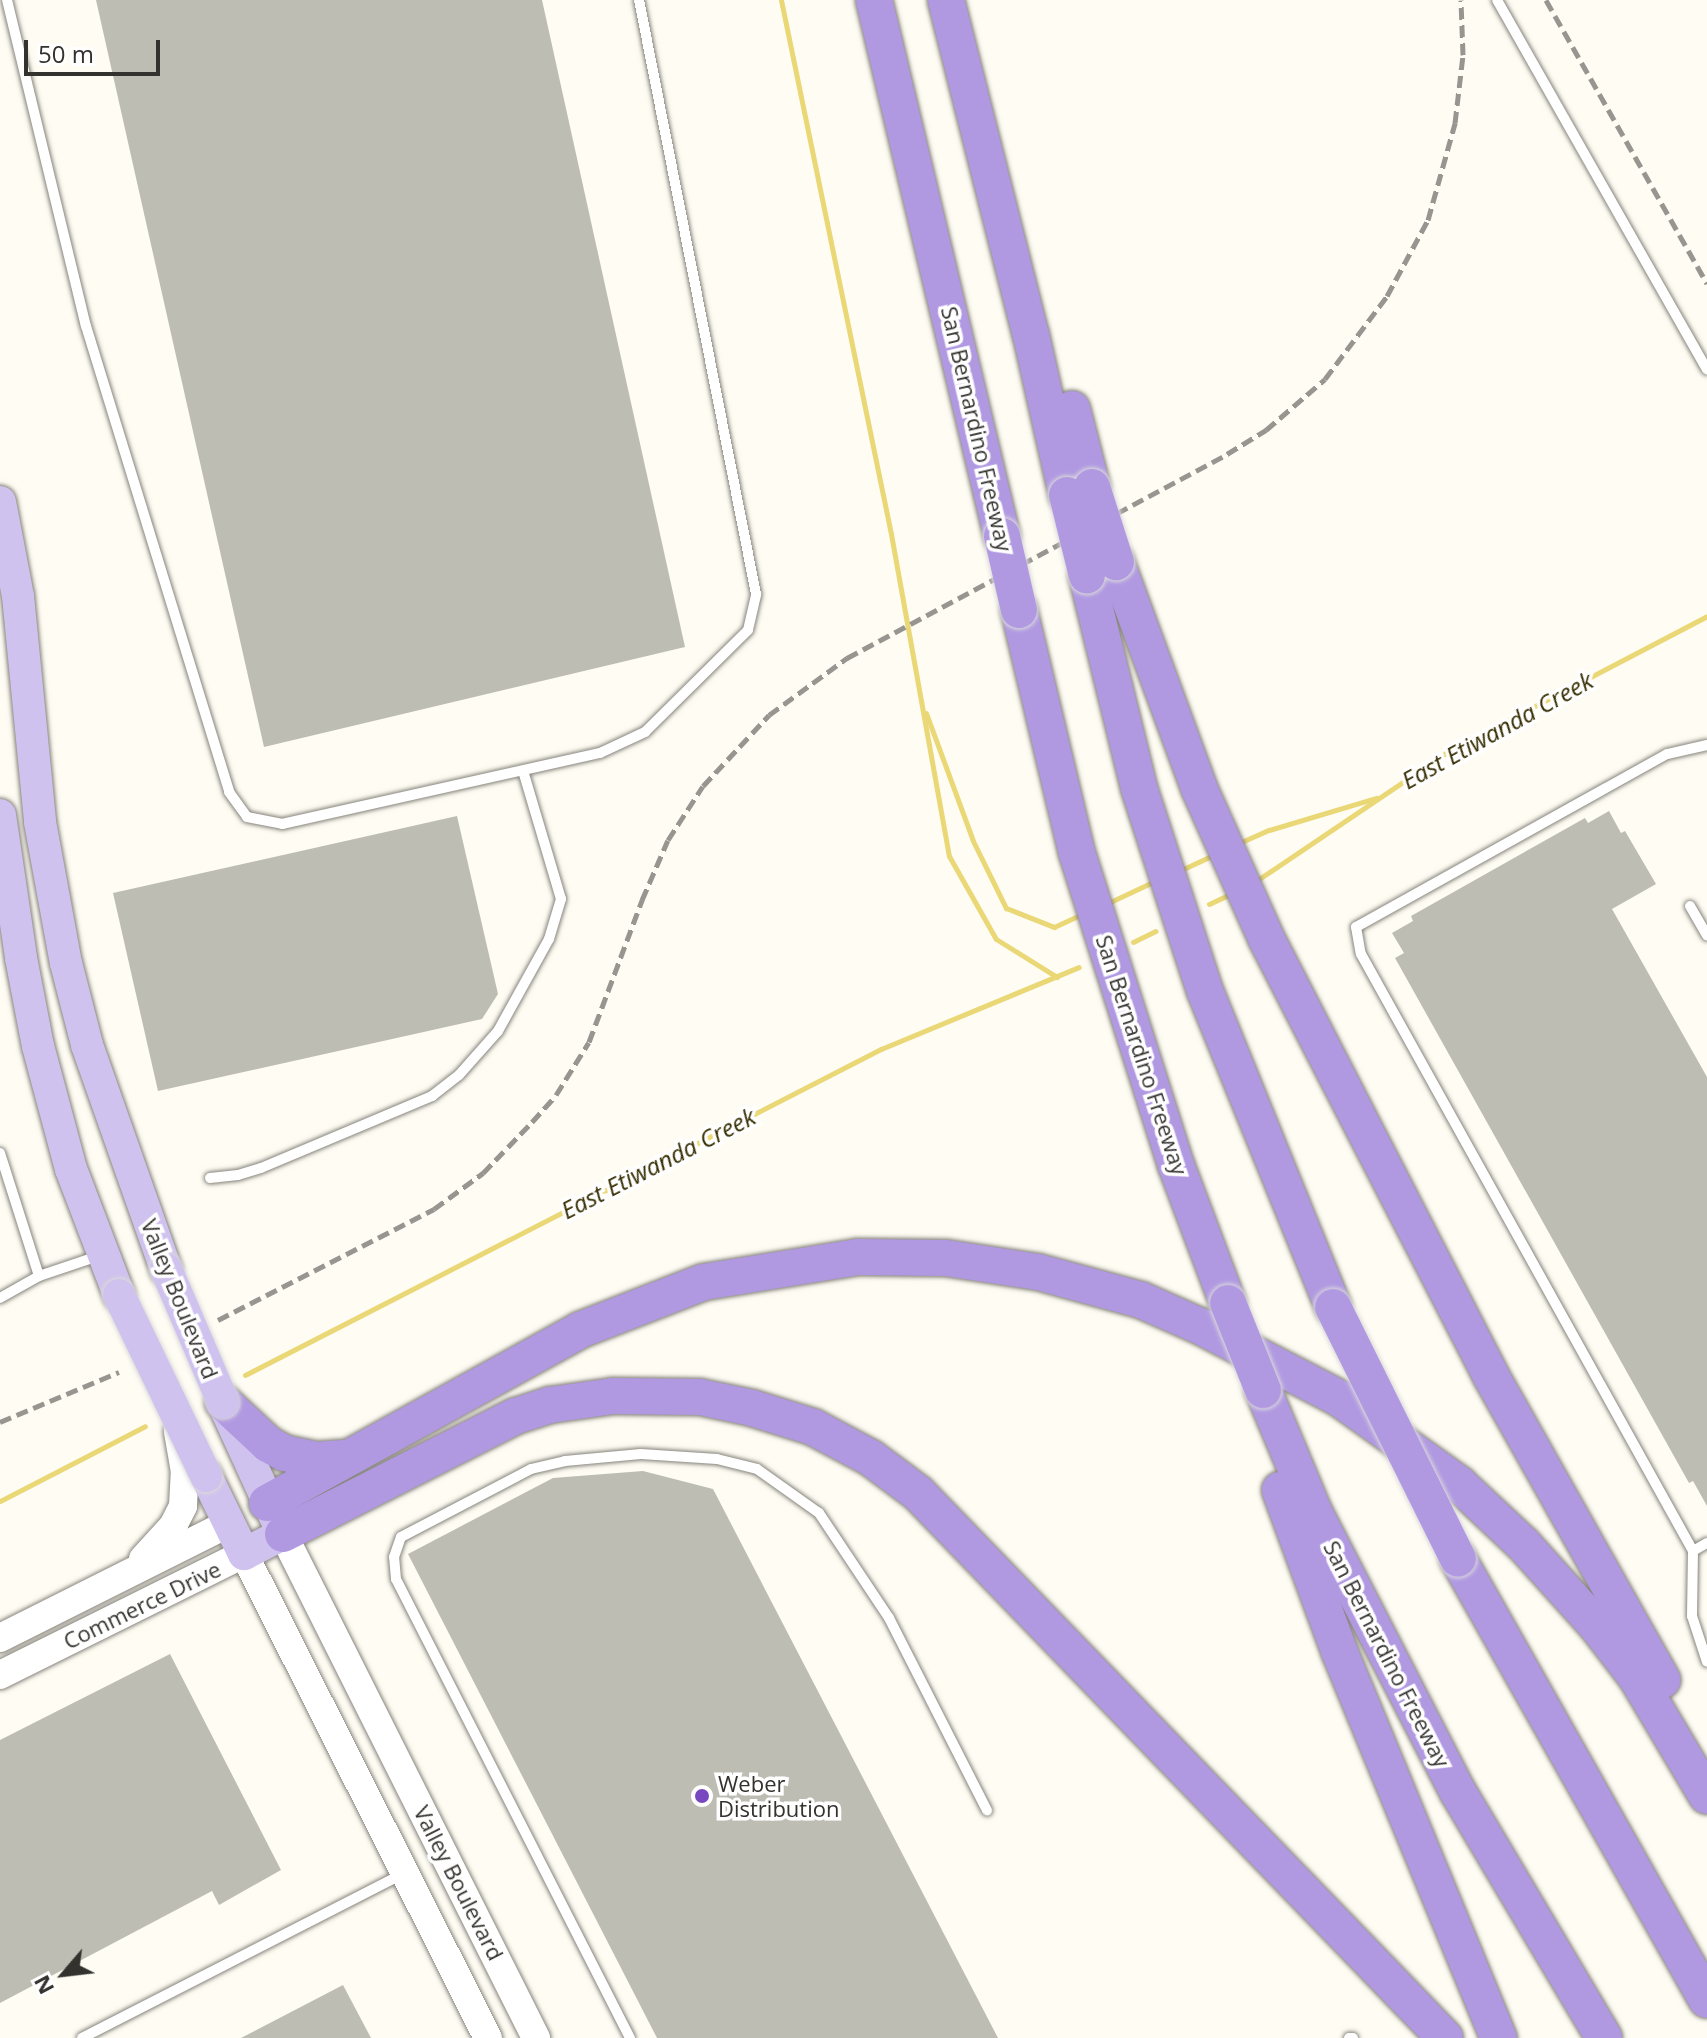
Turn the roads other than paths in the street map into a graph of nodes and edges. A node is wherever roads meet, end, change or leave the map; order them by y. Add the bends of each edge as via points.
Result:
1 (7, 0) edge
2 (639, 0) edge
3 (874, 0) edge
4 (946, 0) edge
5 (1497, 0) edge
6 (1707, 369) edge
7 (0, 502) edge
8 (1101, 569) junction
9 (1707, 745) edge
10 (523, 771) junction
11 (0, 815) edge
12 (1690, 906) dead end
13 (1707, 936) edge
14 (0, 1153) edge
15 (210, 1178) dead end
16 (102, 1254) junction
17 (39, 1276) junction
18 (0, 1298) edge
19 (1263, 1390) junction
20 (223, 1402) joint
21 (257, 1450) junction
22 (346, 1458) junction
23 (196, 1481) junction
24 (275, 1519) junction
25 (228, 1524) junction
26 (1707, 1543) edge
27 (1693, 1551) junction
28 (244, 1554) junction
29 (131, 1572) junction
30 (0, 1638) edge
31 (1707, 1662) edge
32 (0, 1675) edge
33 (1707, 1763) edge
34 (1707, 1796) edge
35 (987, 1810) dead end
36 (404, 1873) junction
37 (1707, 2000) edge
38 (82, 2038) edge
39 (488, 2038) edge
40 (536, 2038) edge
41 (630, 2038) edge
42 (1445, 2038) edge
43 (1499, 2038) edge
44 (1604, 2038) edge

1 - 10 lane via 86,326 229,792 247,817 282,824
2 - 10 lane via 756,594 748,630 645,732 600,753
3 - 19 highway, San Bernardino Freeway, bridge via 1077,853 1176,1165
4 - 8 highway, bridge via 1031,335
5 - 6 lane
7 - 20 main road, Valley Boulevard, bridge via 18,596 40,822 66,963 87,1045 166,1269
8 - 33 highway via 1266,938 1491,1376
8 - 37 highway, bridge via 1139,788 1205,991 1333,1307 1458,1559
9 - 27 lane via 1667,754 1356,927 1361,954
10 - 15 lane via 561,899 549,939 498,1031 432,1096 261,1168
11 - 16 main road, Valley Boulevard via 38,1046 71,1169
12 - 13 lane
14 - 17 lane
16 - 17 lane
16 - 23 main road, Valley Boulevard, bridge via 176,1421
17 - 18 lane
19 - 43 highway via 1274,1474 1340,1653
19 - 44 highway, San Bernardino Freeway via 1314,1512 1458,1792
20 - 21 highway
21 - 22 highway
21 - 24 main road, Valley Boulevard
22 - 24 highway
22 - 34 highway via 590,1325 704,1282 858,1257 946,1258 1038,1272 1141,1300 1202,1327 1339,1398 1459,1484 1597,1626 1637,1678
23 - 25 main road, Valley Boulevard
23 - 29 main road via 173,1526
24 - 25 main road, Commerce Drive
24 - 28 main road, Commerce Drive
24 - 40 main road, Valley Boulevard
24 - 42 highway via 550,1405 613,1396 700,1397 813,1427 871,1458 918,1493
25 - 28 main road, Valley Boulevard
25 - 29 main road, Commerce Drive
26 - 27 lane
27 - 31 lane via 1692,1616
28 - 32 main road, Commerce Drive
28 - 36 main road, Valley Boulevard
29 - 30 main road, Commerce Drive
35 - 41 lane via 889,1618 819,1513 757,1469 717,1459 641,1454 565,1461 531,1469 401,1537 394,1557 396,1579
36 - 38 lane
36 - 39 main road, Valley Boulevard

